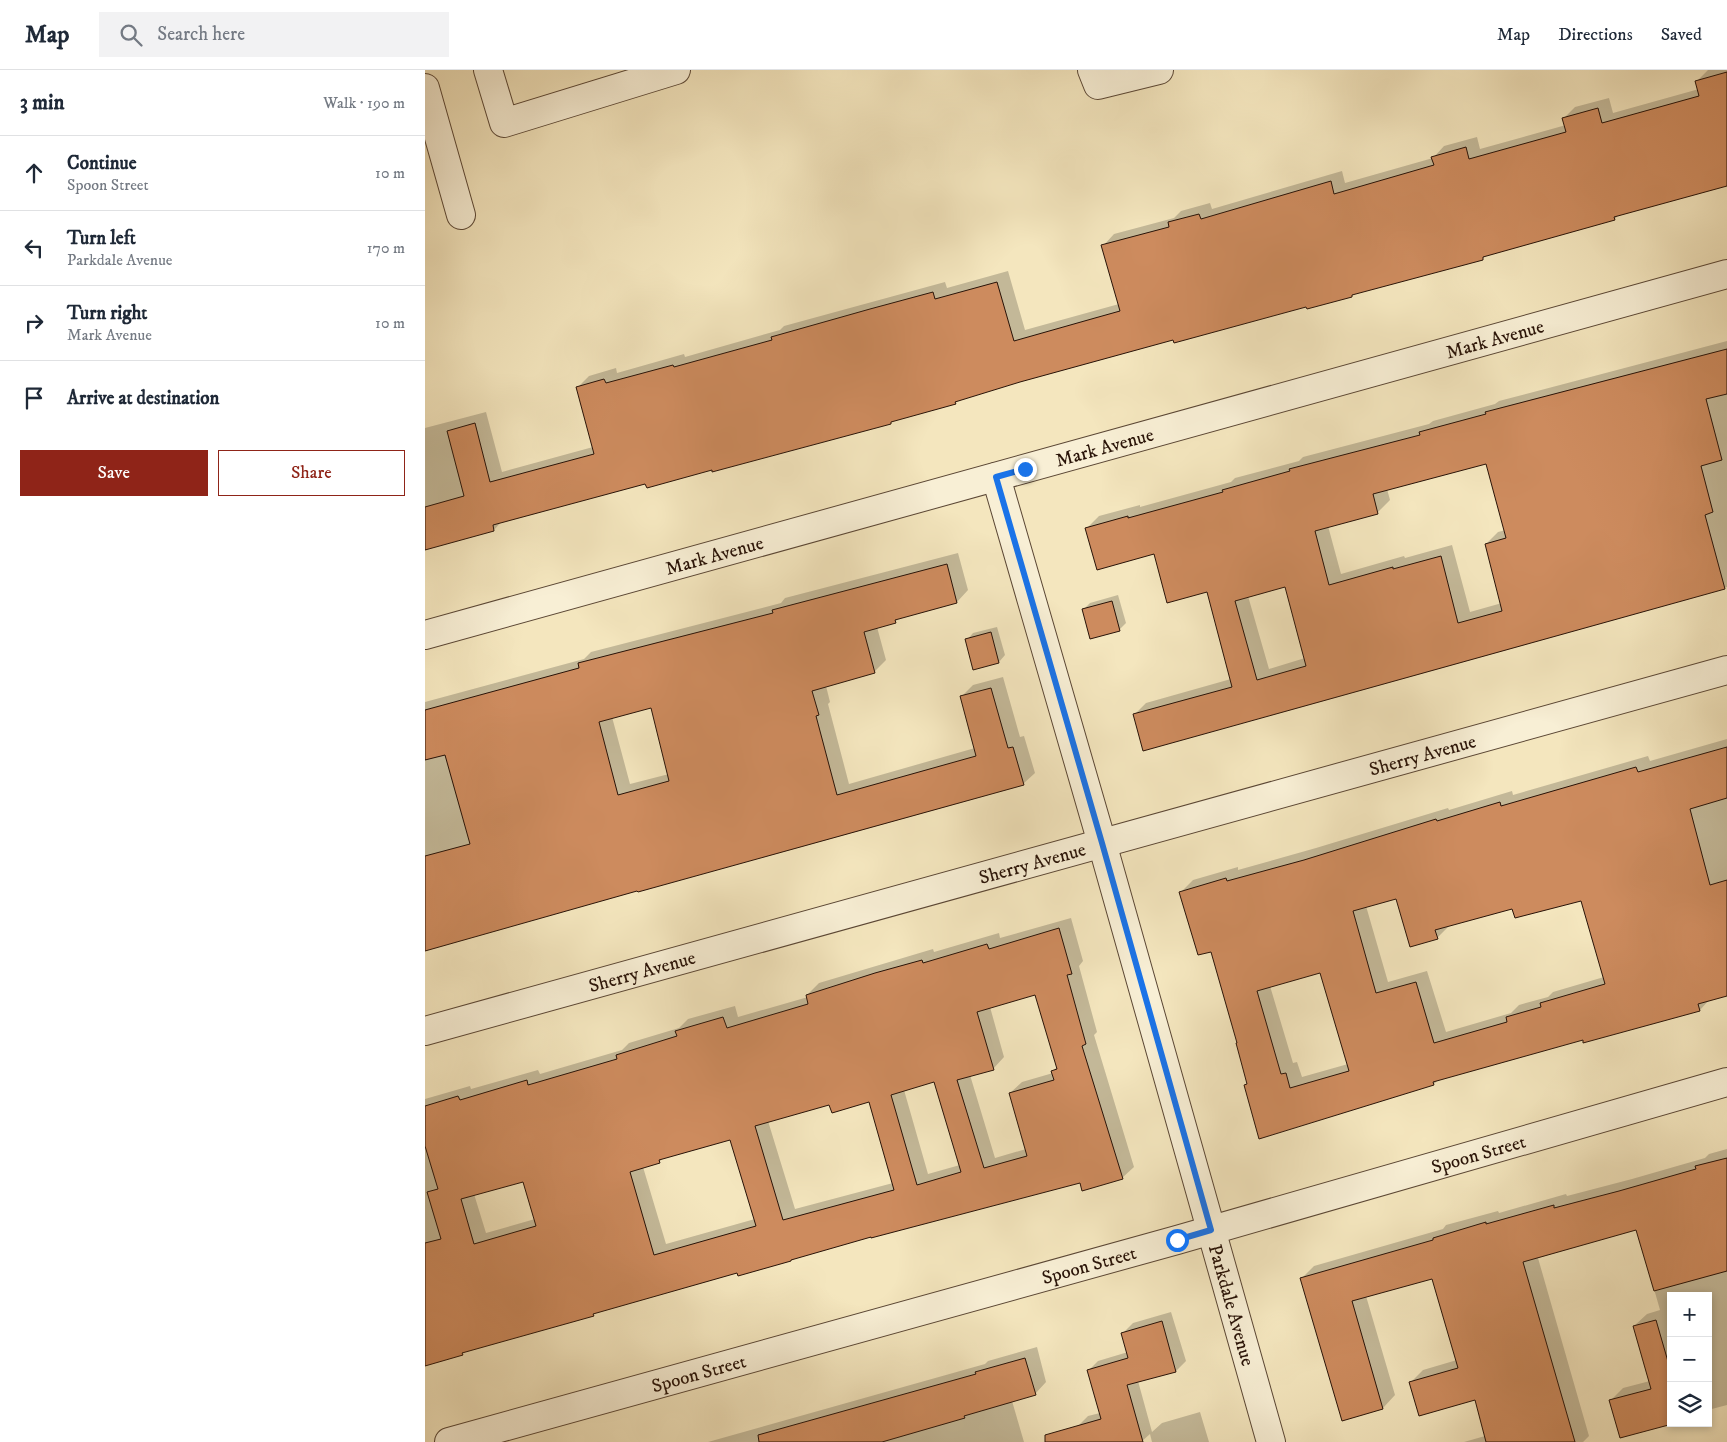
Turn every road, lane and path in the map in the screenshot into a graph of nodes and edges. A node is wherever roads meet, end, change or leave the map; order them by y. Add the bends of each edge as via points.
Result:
1 (488, 70) edge
2 (676, 70) edge
3 (1092, 70) edge
4 (1159, 70) edge
5 (425, 88) edge
6 (461, 214) dead end
7 (1727, 274) edge
8 (996, 477) junction
9 (425, 635) edge
10 (1727, 670) edge
11 (1102, 843) junction
12 (425, 1031) edge
13 (1727, 1082) edge
14 (1211, 1230) junction
15 (449, 1442) edge
16 (1271, 1442) edge

1 - 2 street via 504,123
3 - 4 street via 1097,85
5 - 6 street
7 - 8 street, Mark Avenue
8 - 9 street, Mark Avenue
8 - 11 street, Parkdale Avenue
10 - 11 street, Sherry Avenue
11 - 12 street, Sherry Avenue
11 - 14 street, Parkdale Avenue
13 - 14 street, Spoon Street
14 - 15 street, Spoon Street
14 - 16 street, Parkdale Avenue

